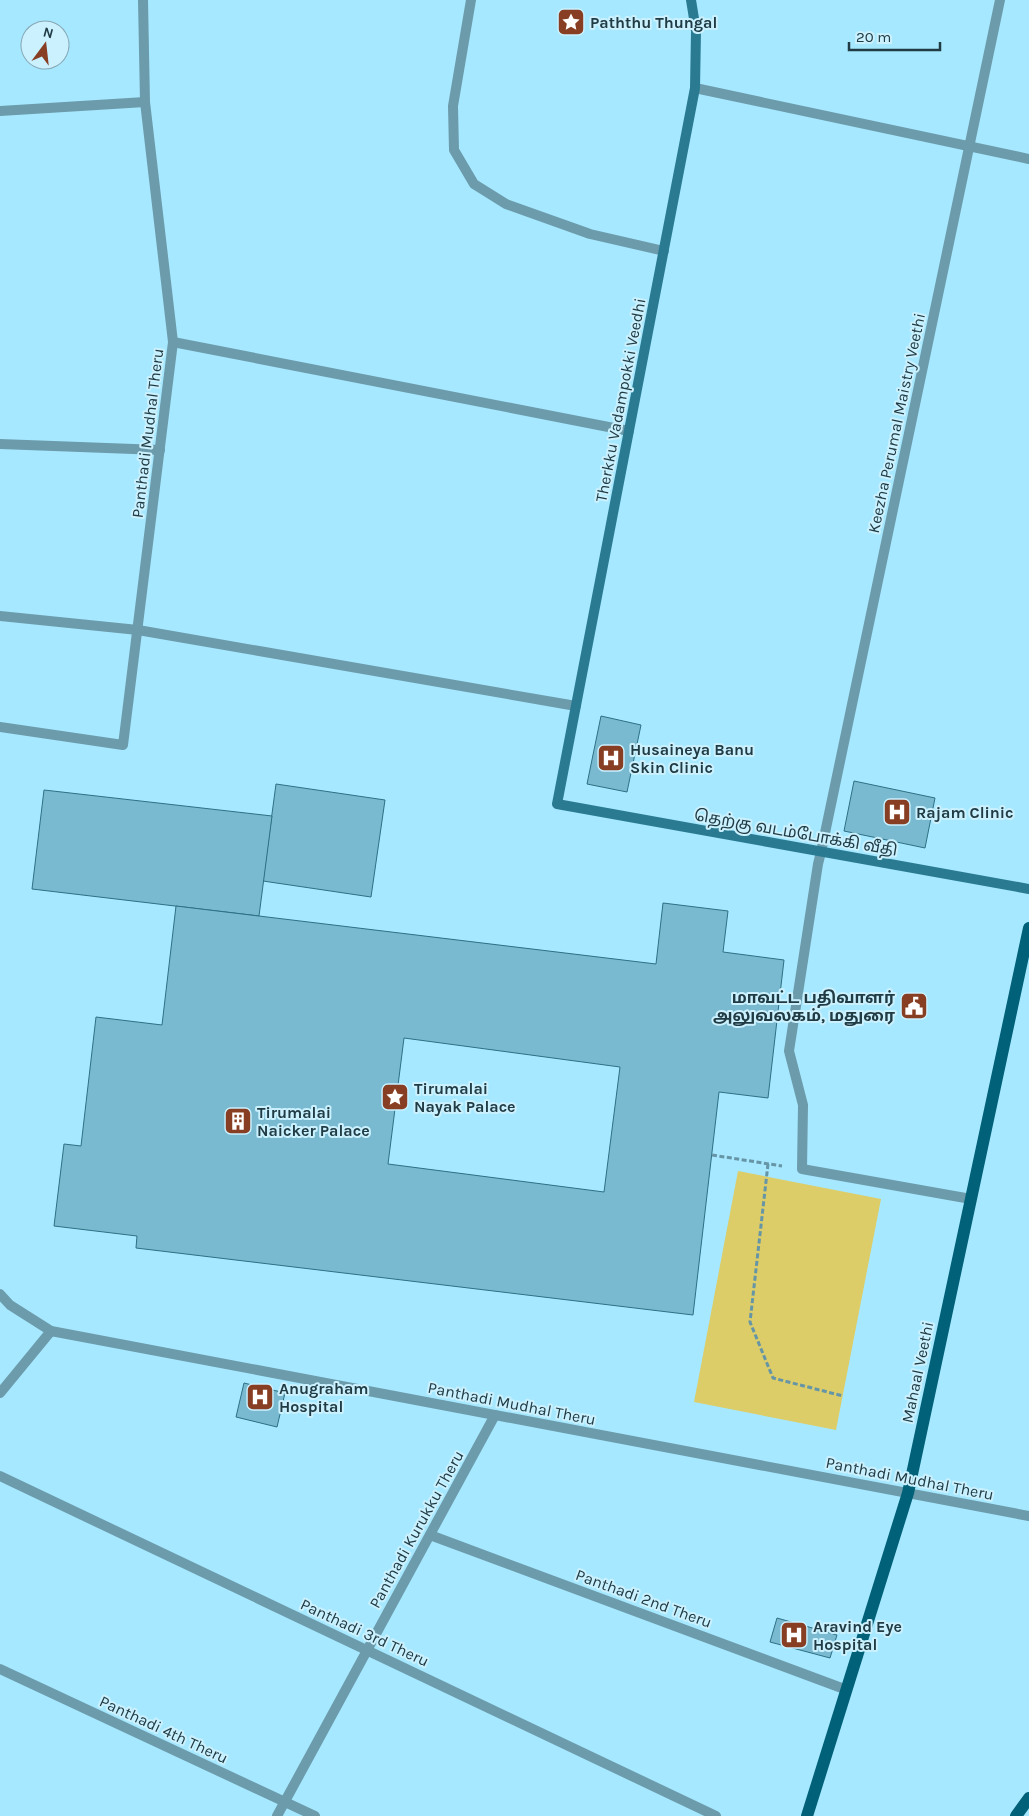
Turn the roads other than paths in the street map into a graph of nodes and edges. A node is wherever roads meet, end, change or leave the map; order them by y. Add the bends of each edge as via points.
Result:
1 (143, 0) edge
2 (471, 0) edge
3 (691, 0) edge
4 (1000, 0) edge
5 (695, 88) junction
6 (145, 102) junction
7 (0, 111) edge
8 (969, 146) junction
9 (1029, 159) edge
10 (664, 251) junction
11 (173, 342) junction
12 (629, 431) junction
13 (0, 444) edge
14 (160, 450) junction
15 (0, 616) edge
16 (138, 630) junction
17 (576, 706) junction
18 (0, 727) edge
19 (557, 804) joint
20 (821, 852) junction
21 (1029, 889) edge
22 (1029, 928) edge
23 (971, 1199) junction
24 (0, 1294) edge
25 (51, 1331) junction
26 (0, 1393) edge
27 (495, 1415) junction
28 (0, 1476) edge
29 (908, 1493) junction
30 (1029, 1516) edge
31 (430, 1535) junction
32 (368, 1650) junction
33 (0, 1669) edge
34 (847, 1690) junction
35 (1029, 1798) edge
36 (284, 1802) junction
37 (277, 1816) edge
38 (315, 1816) edge
39 (716, 1816) edge
40 (807, 1816) edge
41 (1016, 1816) edge

1 - 6 street, Panthadi Mudhal Theru
2 - 10 street via 453,106 454,150 474,184 506,204 581,230
3 - 5 street, Therkku Vadampokki Veedhi via 696,31
4 - 8 street, Keezha Perumal Maistry Veethi
5 - 8 street
5 - 10 street, Therkku Vadampokki Veedhi
6 - 7 street
6 - 11 street, Panthadi Mudhal Theru
8 - 9 street
8 - 20 street, Keezha Perumal Maistry Veethi
10 - 12 street, Therkku Vadampokki Veedhi
11 - 12 street
11 - 14 street, Panthadi Mudhal Theru
12 - 17 street, Therkku Vadampokki Veedhi
13 - 14 street
14 - 16 street, Panthadi Mudhal Theru
15 - 16 street
16 - 17 street
16 - 18 street, Panthadi Mudhal Theru via 124,745
17 - 19 street, Therkku Vadampokki Veedhi
19 - 20 street, தெற்கு வடம்போக்கி வீதி
20 - 21 street, தெற்கு வடம்போக்கி வீதி
20 - 23 street, Keezha Perumal Maistry Veethi via 790,1051 803,1105 802,1169
22 - 23 main road, Mahaal Veethi
23 - 29 main road, Mahaal Veethi
24 - 25 street, Panthadi Mudhal Theru via 10,1305
25 - 26 street
25 - 27 street, Panthadi Mudhal Theru
27 - 29 street, Panthadi Mudhal Theru
27 - 31 street, Panthadi Kurukku Theru
28 - 32 street, Panthadi 3rd Theru
29 - 30 street, Panthadi Mudhal Theru
29 - 34 main road, Mahaal Veethi
31 - 32 street, Panthadi Kurukku Theru
31 - 34 street, Panthadi 2nd Theru
32 - 36 street, Panthadi Kurukku Theru
32 - 39 street, Panthadi 3rd Theru
33 - 36 street, Panthadi 4th Theru
34 - 40 main road, Mahaal Veethi
35 - 41 main road
36 - 37 street, Panthadi Kurukku Theru
36 - 38 street, Panthadi 4th Theru

